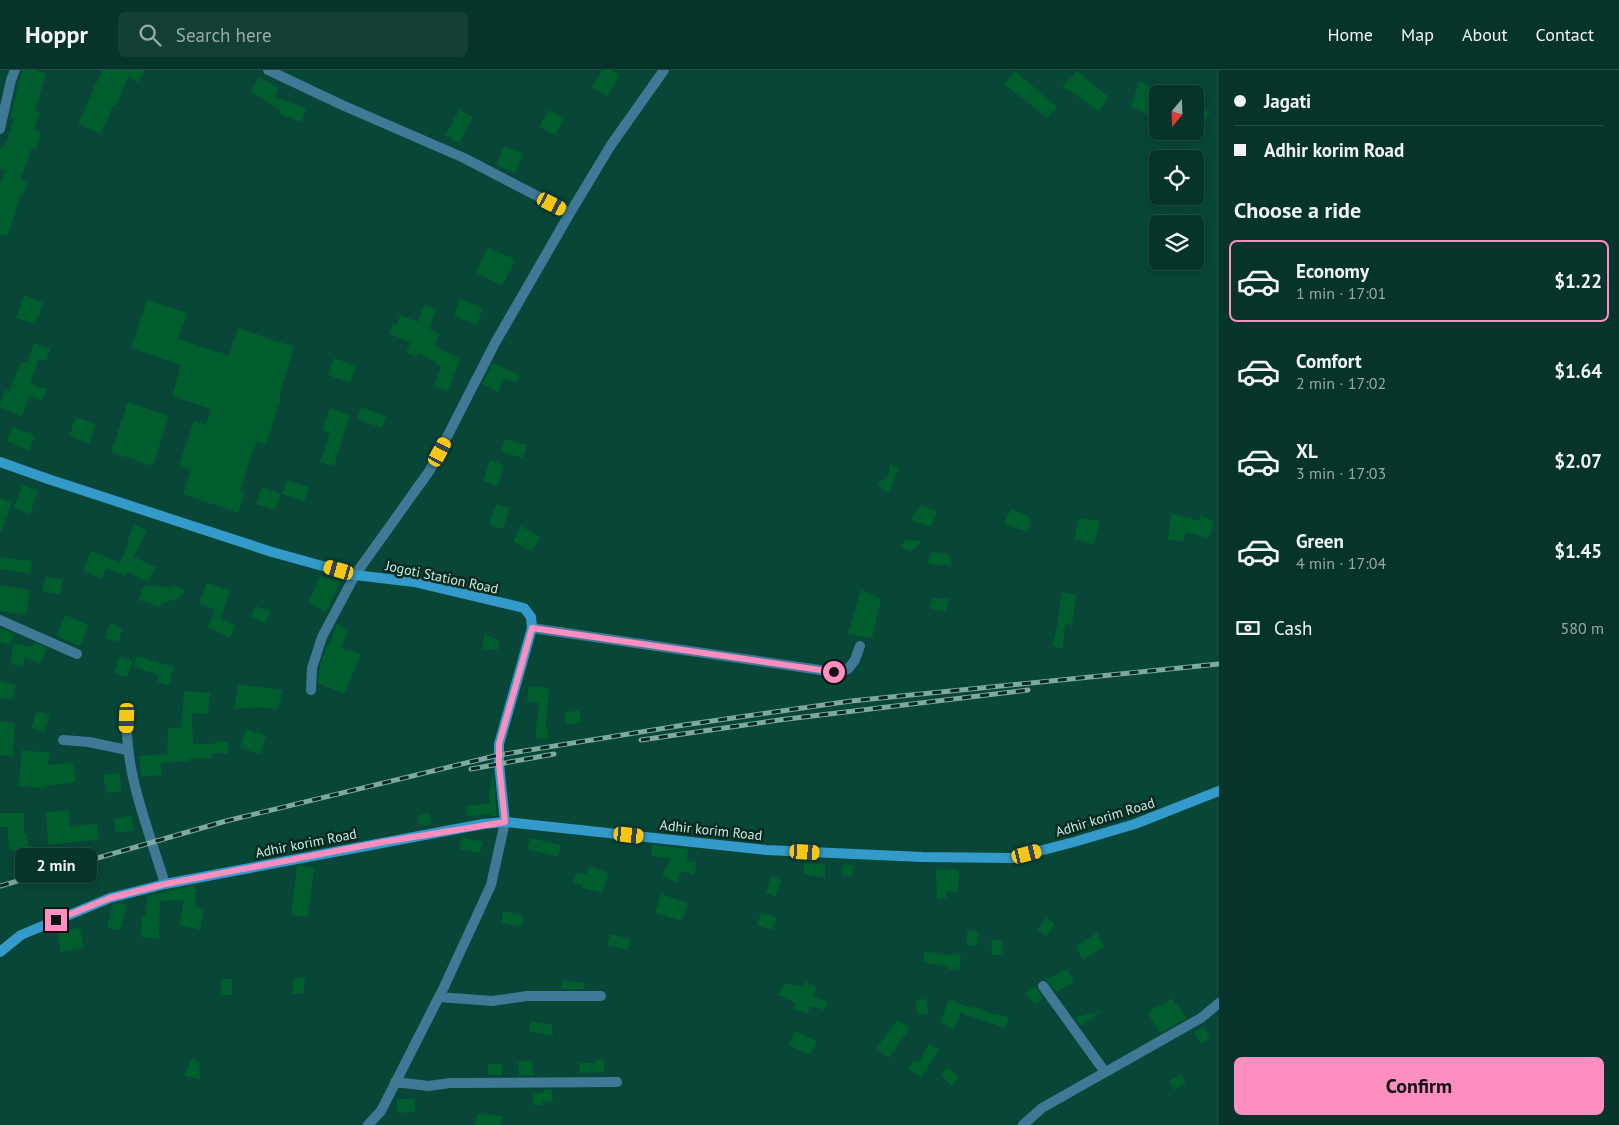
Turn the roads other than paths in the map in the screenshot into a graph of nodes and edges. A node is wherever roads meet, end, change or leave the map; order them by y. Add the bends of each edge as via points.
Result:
1 (15, 70) edge
2 (268, 70) edge
3 (664, 70) edge
4 (0, 129) edge
5 (570, 212) junction
6 (0, 462) edge
7 (355, 575) junction
8 (0, 620) edge
9 (532, 628) junction
10 (860, 646) dead end
11 (77, 654) dead end
12 (311, 690) dead end
13 (127, 718) dead end
14 (63, 740) dead end
15 (127, 750) junction
16 (1219, 791) edge
17 (505, 822) junction
18 (165, 884) junction
19 (0, 952) edge
20 (1043, 986) dead end
21 (601, 996) dead end
22 (439, 997) junction
23 (1219, 1002) edge
24 (1105, 1072) junction
25 (395, 1082) junction
26 (617, 1082) dead end
27 (371, 1124) edge
28 (1023, 1125) edge

1 - 4 street
2 - 5 street via 342,106 464,158
3 - 5 street via 611,145
5 - 7 street via 495,343 430,470
6 - 7 main road, Jogoti Station Road via 272,552
7 - 9 main road, Jogoti Station Road via 414,582 524,608 531,617
7 - 12 street via 322,637 312,668
8 - 11 street
9 - 10 street via 834,672 848,669
9 - 17 main road via 499,744
13 - 15 street
14 - 15 street
15 - 18 street via 134,785
16 - 17 main road, Adhir korim Road via 1135,824 1012,858 922,858 766,850
17 - 18 main road, Adhir korim Road
17 - 22 street via 491,885
18 - 19 main road, Adhir korim Road via 110,898 83,909 21,935
20 - 24 street
21 - 22 street via 527,996 492,1001
22 - 25 street
23 - 24 street via 1201,1018
24 - 28 street via 1042,1108
25 - 26 street via 429,1086 450,1083
25 - 27 street

